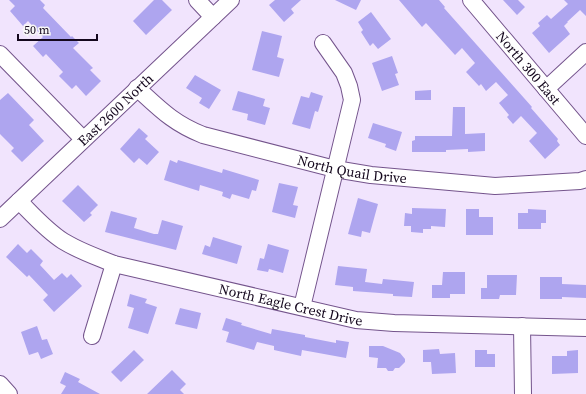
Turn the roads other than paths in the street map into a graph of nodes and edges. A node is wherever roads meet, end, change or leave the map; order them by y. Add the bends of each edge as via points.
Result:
1 (197, 0) edge
2 (231, 0) edge
3 (471, 0) edge
4 (212, 17) junction
5 (323, 44) dead end
6 (586, 52) edge
7 (1, 59) edge
8 (137, 88) junction
9 (546, 89) junction
10 (586, 136) edge
11 (83, 139) junction
12 (335, 169) junction
13 (586, 179) edge
14 (19, 201) junction
15 (0, 219) edge
16 (114, 264) junction
17 (302, 307) junction
18 (522, 326) junction
19 (586, 328) edge
20 (92, 336) dead end
21 (0, 384) edge
22 (9, 394) edge
23 (523, 394) edge

1 - 4 street
2 - 4 street, East 2600 North
3 - 9 street, North 300 East
4 - 8 street, East 2600 North
5 - 12 street via 344,72 352,100
6 - 9 street
7 - 11 street
8 - 11 street, East 2600 North
8 - 12 street, North Quail Drive via 172,119 197,133
9 - 10 street, North 300 East
11 - 14 street, East 2600 North
12 - 13 street, North Quail Drive via 407,179 495,186
12 - 17 street
14 - 15 street, East 2600 North
14 - 16 street, North Eagle Crest Drive via 61,240
16 - 17 street, North Eagle Crest Drive
16 - 20 street
17 - 18 street, North Eagle Crest Drive via 371,322
18 - 19 street, North Eagle Crest Drive
18 - 23 street
21 - 22 street

